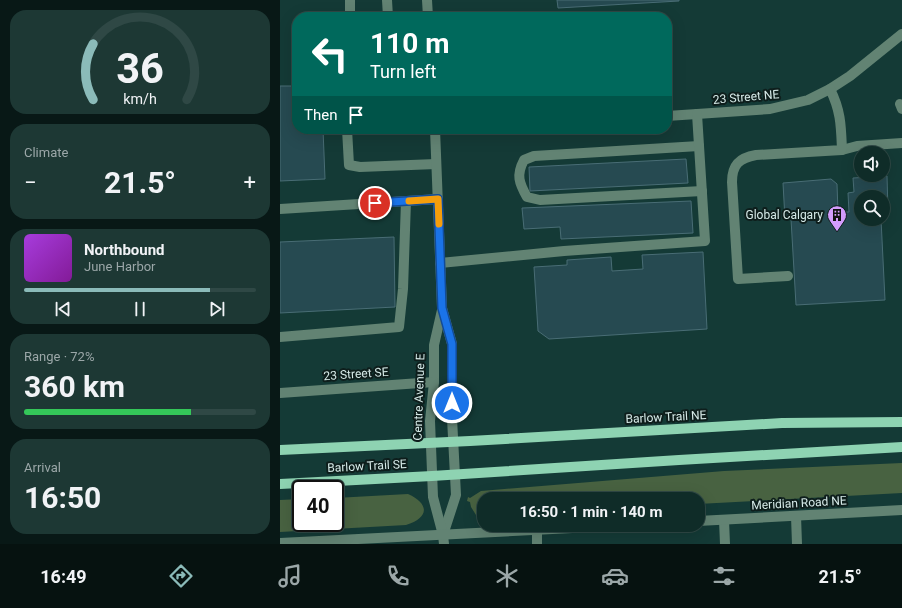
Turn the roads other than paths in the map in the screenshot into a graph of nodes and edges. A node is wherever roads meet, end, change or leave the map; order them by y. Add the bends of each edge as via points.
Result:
1 (350, 0) edge
2 (387, 0) edge
3 (427, 0) edge
4 (350, 12) edge
5 (388, 12) edge
6 (428, 12) edge
7 (902, 34) edge
8 (830, 89) junction
9 (697, 114) junction
10 (672, 116) edge
11 (347, 134) edge
12 (435, 134) edge
13 (902, 143) edge
14 (699, 146) junction
15 (842, 150) junction
16 (436, 164) junction
17 (702, 191) junction
18 (438, 199) junction
19 (406, 201) junction
20 (280, 209) edge
21 (440, 263) junction
22 (788, 276) dead end
23 (442, 308) junction
24 (280, 337) edge
25 (434, 382) junction
26 (280, 393) edge
27 (902, 422) edge
28 (453, 442) junction
29 (431, 443) junction
30 (902, 447) edge
31 (280, 450) edge
32 (454, 475) junction
33 (432, 476) junction
34 (280, 484) edge
35 (902, 510) edge
36 (796, 516) junction
37 (724, 520) junction
38 (705, 521) edge
39 (518, 532) edge
40 (537, 532) edge
41 (443, 540) edge
42 (280, 543) edge
43 (537, 544) edge
44 (725, 544) edge
45 (797, 544) edge

1 - 4 street
2 - 5 street
3 - 6 street
7 - 8 street, 23 Street NE
8 - 9 street, 23 Street NE via 808,100 770,110
8 - 15 street via 837,103 841,122
9 - 10 street, 23 Street NE
9 - 14 street
11 - 16 street via 349,165 360,167
12 - 16 street, Centre Avenue E
13 - 15 street via 857,146
14 - 17 street
14 - 17 street via 534,156 524,160 518,171 521,187 527,197 540,200
15 - 22 street via 751,156 739,162 732,171 738,279
16 - 18 street, Centre Avenue E
17 - 21 street via 705,240
18 - 19 street
18 - 21 street, Centre Avenue E
19 - 20 street
19 - 24 street via 399,327
21 - 23 street, Centre Avenue E
23 - 25 street, Centre Avenue E via 434,345
23 - 28 street, Centre Avenue E via 452,344
25 - 26 street, 23 Street SE
25 - 29 street, Centre Avenue E via 430,421
27 - 28 main road, Barlow Trail NE via 782,423
28 - 29 main road, Barlow Trail NE
28 - 32 street, Centre Avenue E
29 - 31 main road, Barlow Trail SE
29 - 33 street, Centre Avenue E
30 - 32 main road
32 - 33 main road, Barlow Trail SE
32 - 41 street, Centre Avenue E via 456,495
33 - 34 main road, Barlow Trail SE
33 - 41 street, Centre Avenue E via 433,497
35 - 36 street, Meridian Road NE
36 - 37 street, Meridian Road NE
36 - 45 street
37 - 38 street, Meridian Road NE
37 - 44 street
39 - 41 street
40 - 43 street
41 - 42 street

